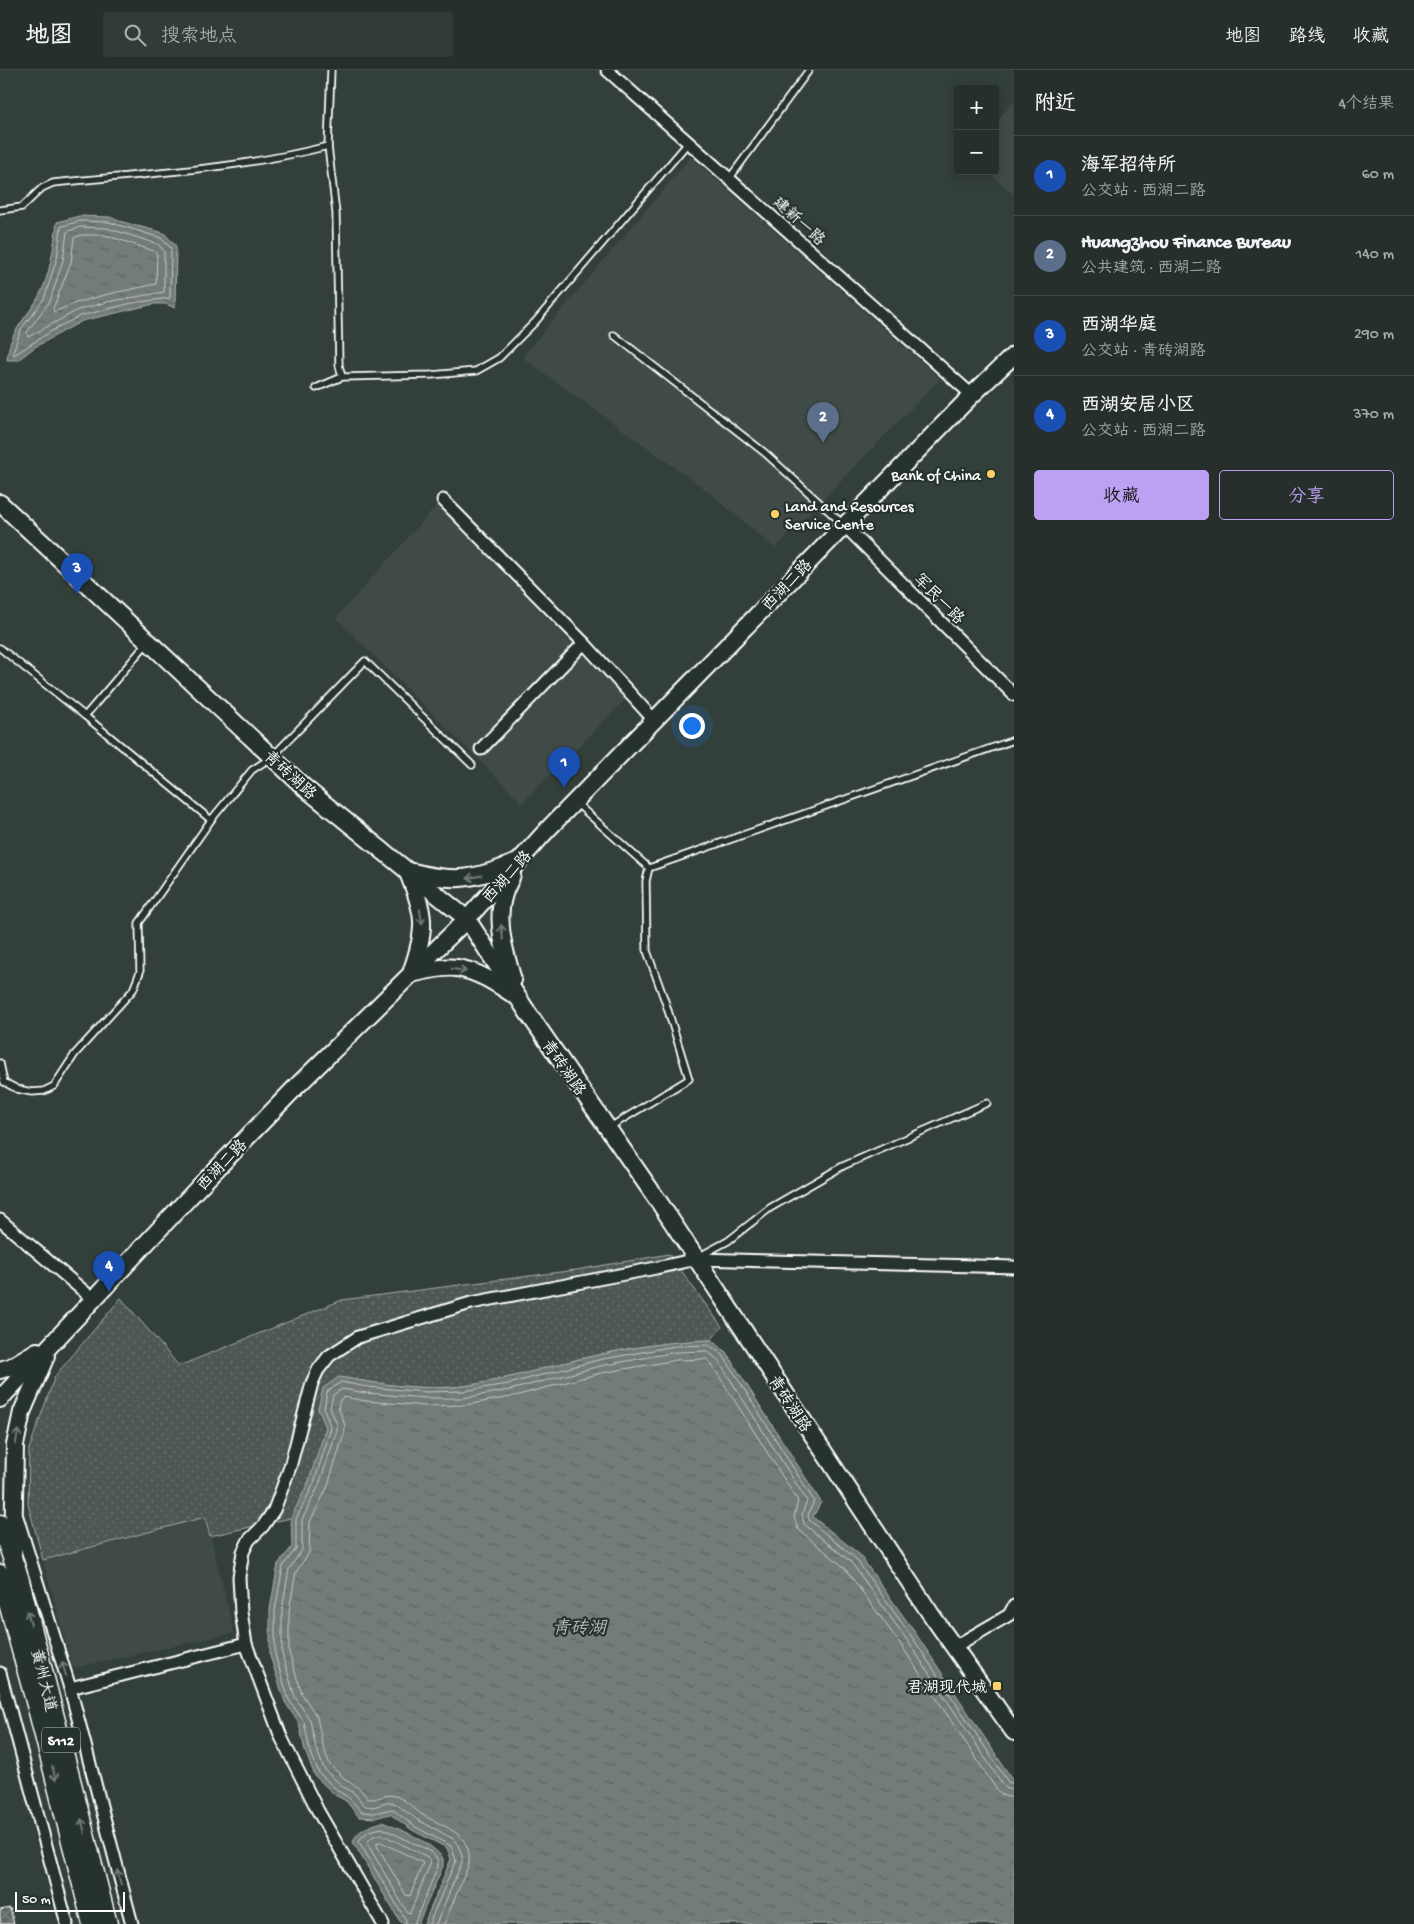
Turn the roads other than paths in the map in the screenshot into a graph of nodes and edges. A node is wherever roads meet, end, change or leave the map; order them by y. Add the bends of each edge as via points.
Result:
1 (331, 70) edge
2 (607, 70) edge
3 (809, 70) edge
4 (688, 143) junction
5 (328, 146) junction
6 (730, 179) junction
7 (0, 210) edge
8 (614, 335) dead end
9 (1014, 355) edge
10 (342, 377) junction
11 (316, 388) dead end
12 (972, 395) junction
13 (443, 500) dead end
14 (0, 503) edge
15 (844, 525) junction
16 (148, 642) junction
17 (584, 643) junction
18 (0, 648) edge
19 (1014, 695) edge
20 (85, 716) junction
21 (654, 720) junction
22 (1014, 740) edge
23 (481, 749) dead end
24 (272, 757) junction
25 (472, 765) dead end
26 (574, 802) junction
27 (211, 820) junction
28 (519, 861) junction
29 (649, 868) junction
30 (407, 870) junction
31 (467, 919) junction
32 (411, 974) junction
33 (518, 997) junction
34 (0, 1063) edge
35 (987, 1103) dead end
36 (608, 1128) junction
37 (0, 1220) edge
38 (696, 1259) junction
39 (1014, 1267) edge
40 (93, 1299) junction
41 (52, 1342) junction
42 (0, 1370) edge
43 (0, 1399) edge
44 (13, 1503) junction
45 (0, 1524) edge
46 (13, 1556) junction
47 (0, 1574) edge
48 (1014, 1606) edge
49 (246, 1644) junction
50 (954, 1647) junction
51 (0, 1672) edge
52 (70, 1688) junction
53 (1014, 1732) edge
54 (67, 1924) edge
55 (92, 1924) edge
56 (108, 1924) edge
57 (132, 1924) edge
58 (383, 1924) edge

1 - 5 lane
2 - 4 street, 建新一路
3 - 6 lane
4 - 6 street, 建新一路
4 - 10 lane via 535,322 499,358 476,371
5 - 7 lane via 220,166 53,183 42,188 22,207
5 - 10 lane via 336,213 339,365
6 - 12 street, 建新一路
8 - 15 lane via 765,453
9 - 12 main road, 西湖二路
10 - 11 lane
12 - 15 main road, 西湖二路
13 - 17 street
14 - 16 main road, 青砖湖路
15 - 19 street, 军民一路
15 - 21 main road, 西湖二路
16 - 20 lane
16 - 24 main road, 青砖湖路
17 - 21 street
17 - 23 street
18 - 20 lane
20 - 27 lane
21 - 26 main road, 西湖二路
22 - 29 lane
24 - 25 lane via 365,661
24 - 27 lane via 252,770
24 - 30 main road, 青砖湖路
26 - 28 main road, 西湖二路
26 - 29 lane
27 - 34 lane via 139,923 140,972 133,990 75,1054 54,1086 32,1092 17,1089 4,1082
28 -> 30 main road via 488,874 460,880
28 - 31 main road, 西湖二路
33 -> 28 main road via 505,954 501,923 504,894
29 - 36 lane via 646,881 647,951 689,1079
30 - 31 main road, 青砖湖路
30 -> 32 main road via 423,921 421,944
31 - 32 main road, 西湖二路
31 - 33 main road, 青砖湖路
32 -> 33 main road via 458,968 485,977
32 - 40 main road, 西湖二路 via 289,1093
33 - 36 main road, 青砖湖路
35 - 38 lane via 843,1166 770,1208 728,1241
36 - 38 main road, 青砖湖路
37 - 40 street
38 - 39 street
38 - 49 street via 472,1303 358,1337 329,1356 312,1383 290,1467 274,1510 248,1540 243,1552 239,1577
38 - 50 main road, 青砖湖路
40 - 41 main road, 西湖二路
41 - 42 main road
41 - 43 main road, 西湖二路
44 -> 41 main road via 15,1445 22,1412
44 - 46 main road
52 -> 44 street
45 - 46 main road, 黄州大道 / S112
56 -> 46 main road, 黄州大道 / S112
47 -> 55 main road, 黄州大道 / S112
48 - 50 street via 1009,1615
49 - 52 street
49 - 58 street via 281,1737 318,1811
50 - 53 main road, 青砖湖路
51 - 54 street
57 -> 52 street

